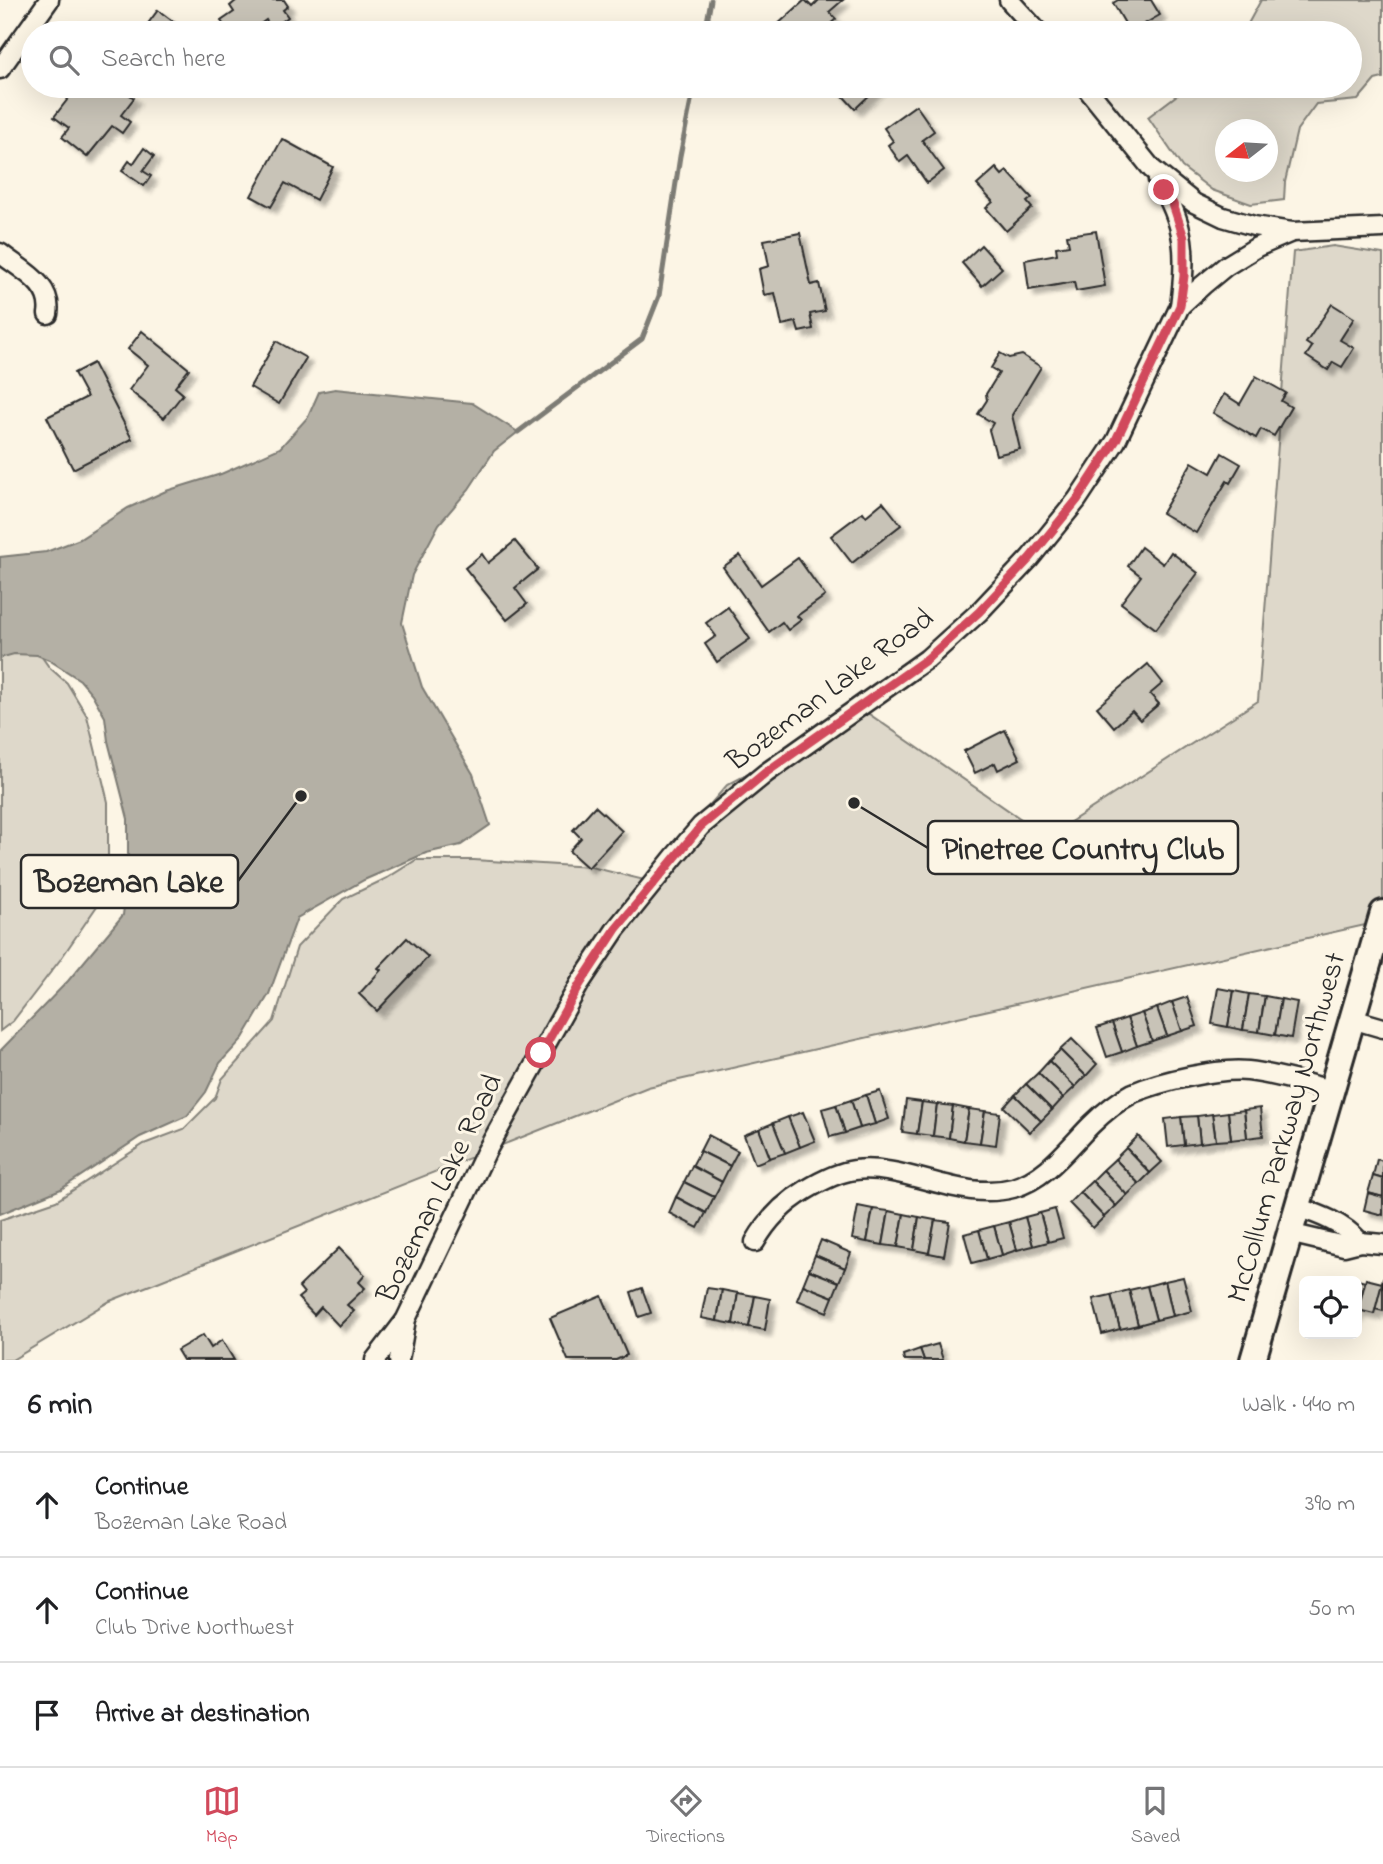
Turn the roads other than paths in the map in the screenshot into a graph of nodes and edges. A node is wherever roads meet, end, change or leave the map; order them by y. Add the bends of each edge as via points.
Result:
1 (48, 0) edge
2 (1009, 0) edge
3 (33, 21) edge
4 (1028, 21) edge
5 (21, 39) edge
6 (0, 69) edge
7 (1095, 98) edge
8 (1152, 169) junction
9 (1383, 228) edge
10 (1292, 232) junction
11 (0, 253) edge
12 (1180, 306) junction
13 (48, 314) dead end
14 (1383, 913) edge
15 (1352, 1019) junction
16 (1383, 1028) edge
17 (1331, 1090) junction
18 (1297, 1207) junction
19 (1289, 1233) junction
20 (755, 1242) dead end
21 (1360, 1242) junction
22 (1383, 1244) edge
23 (406, 1320) junction
24 (375, 1360) edge
25 (399, 1360) edge
26 (1252, 1360) edge

1 - 3 street
2 - 4 street
5 - 6 street
7 - 8 street
8 - 10 street via 1194,203 1223,217
8 - 12 street via 1173,204 1184,238
9 - 10 street, Bozeman Lake Road
10 - 12 street, Bozeman Lake Road via 1226,266
11 - 13 street via 42,286 51,302
12 - 23 street, Bozeman Lake Road via 1116,440 1077,500 1030,558 927,659 765,773 701,826 616,929 486,1152
14 - 15 street, McCollum Parkway Northwest
15 - 16 street
15 - 17 street, McCollum Parkway Northwest
17 - 18 street, McCollum Parkway Northwest
17 - 20 street via 1247,1071 1167,1082 1133,1094 1104,1113 1047,1169 1013,1188 972,1190 873,1169 853,1170 797,1195 765,1224
18 - 19 street, McCollum Parkway Northwest
18 - 21 street via 1350,1230
19 - 21 street via 1344,1246
19 - 26 street, McCollum Parkway Northwest
21 - 22 street
23 - 24 street
23 - 25 street, Bozeman Lake Road

